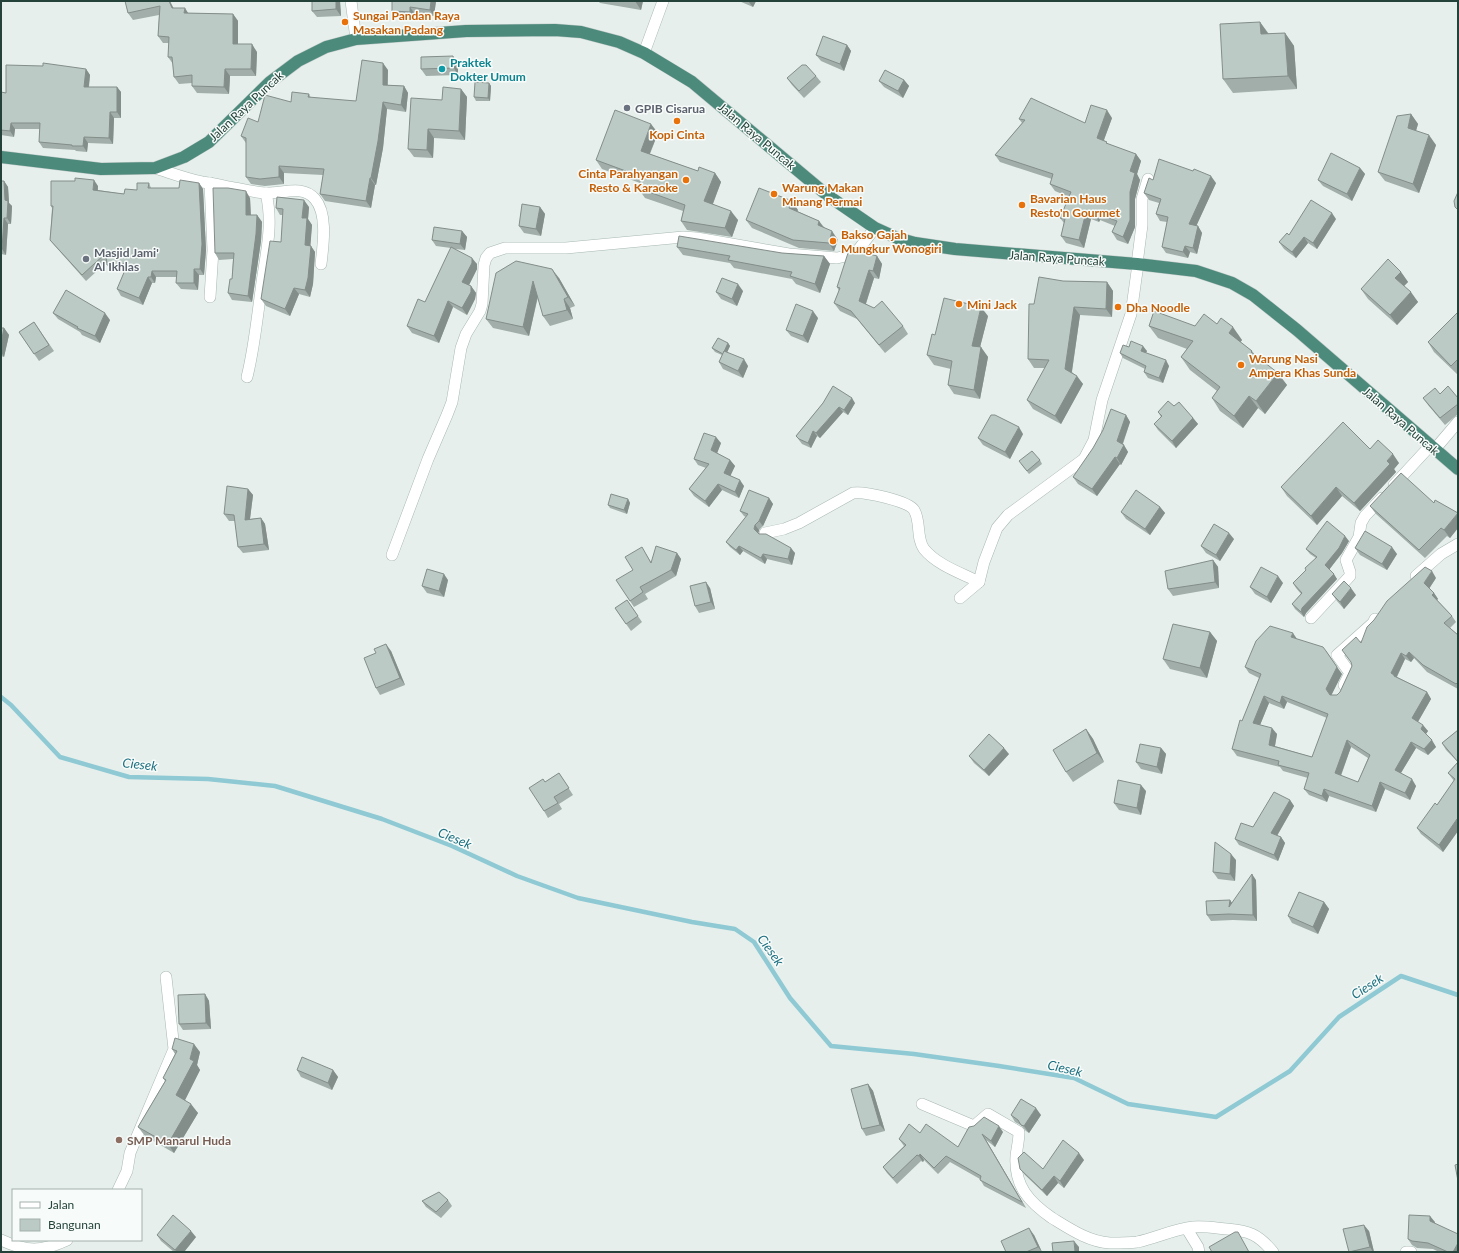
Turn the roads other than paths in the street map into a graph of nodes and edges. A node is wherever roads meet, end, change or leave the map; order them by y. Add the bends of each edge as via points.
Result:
1 (351, 1) edge
2 (663, 1) edge
3 (356, 39) junction
4 (644, 53) junction
5 (1, 157) edge
6 (155, 168) junction
7 (1148, 179) edge
8 (210, 183) junction
9 (266, 193) junction
10 (875, 228) junction
11 (321, 264) dead end
12 (1138, 264) junction
13 (210, 297) dead end
14 (247, 377) dead end
15 (1458, 422) edge
16 (1432, 448) junction
17 (1458, 469) edge
18 (765, 533) edge
19 (1458, 544) edge
20 (392, 555) dead end
21 (1410, 581) edge
22 (979, 582) junction
23 (960, 598) dead end
24 (1383, 608) edge
25 (1311, 618) dead end
26 (1338, 695) edge
27 (166, 977) dead end
28 (922, 1104) dead end
29 (118, 1189) edge
30 (1187, 1229) junction
31 (1, 1240) edge
32 (64, 1241) edge
33 (1199, 1252) edge
34 (1273, 1252) edge
35 (1406, 1252) edge
36 (1411, 1252) edge

1 - 3 street
2 - 4 street
3 - 4 highway, Jalan Raya Puncak via 466,31 555,30 581,32 610,39
3 - 6 highway, Jalan Raya Puncak via 326,47 298,61 270,82 209,142 184,157
4 - 10 highway, Jalan Raya Puncak via 692,82 827,195
5 - 6 highway, Jalan Raya Puncak via 101,169
6 - 8 street
7 - 12 street via 1142,200
8 - 9 street
8 - 13 street via 213,250
9 - 11 street via 304,191 316,199 324,226
9 - 14 street via 270,212 270,239
10 - 12 highway, Jalan Raya Puncak via 914,243 955,249
10 - 20 street via 855,254 837,258 789,254 683,237 566,248 505,248 490,253 484,265 482,304 461,348 452,402
12 - 16 highway, Jalan Raya Puncak via 1196,271 1232,283 1253,295
12 - 22 street via 1131,314 1102,400 1094,440 1084,459 1008,515 997,528
15 - 16 street
16 - 17 highway, Jalan Raya Puncak
16 - 25 street via 1365,516 1358,538 1346,560 1350,576
18 - 22 street via 799,523 853,493 887,498 909,506 914,511 920,541 930,555
19 - 21 street via 1441,554
22 - 23 street
24 - 26 street via 1372,623 1337,655 1350,673
27 - 29 street via 174,1049 135,1141 127,1171
28 - 30 street via 974,1126 988,1114 1019,1132 1016,1156 1018,1179 1023,1191 1045,1213 1076,1233 1109,1243 1136,1242
30 - 33 street
30 - 34 street via 1204,1227 1241,1230 1252,1233 1266,1242
31 - 32 street via 16,1247 31,1249 49,1247
35 - 36 street

